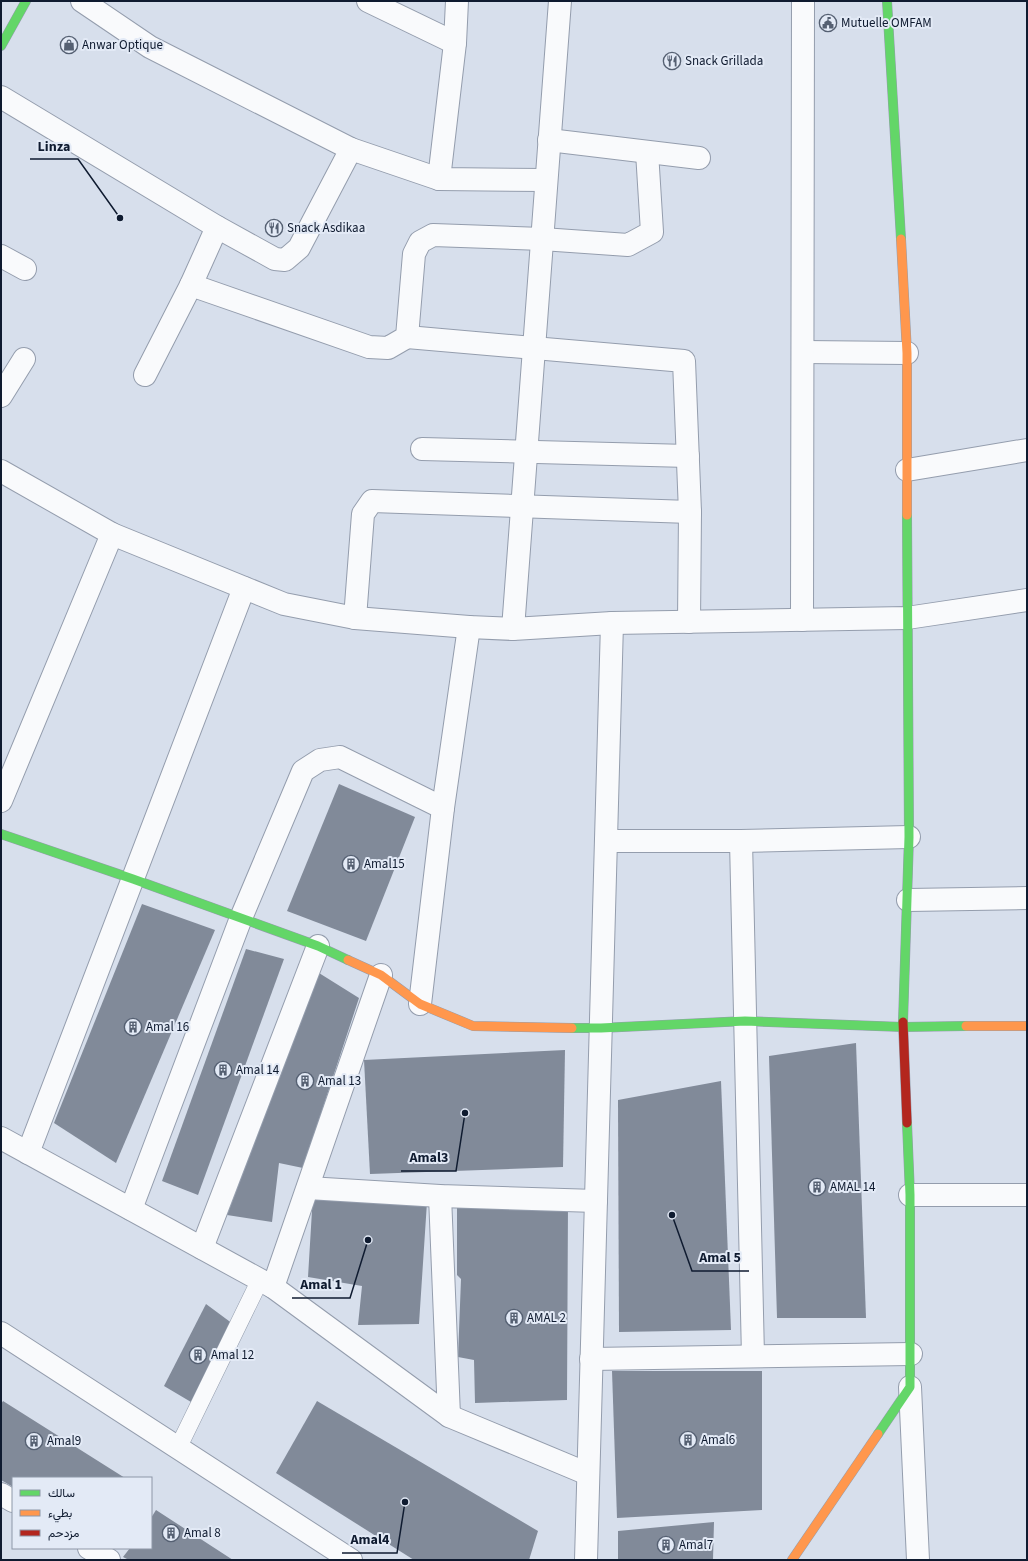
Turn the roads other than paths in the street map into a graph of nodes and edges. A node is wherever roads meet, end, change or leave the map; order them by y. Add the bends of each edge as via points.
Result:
1 (26, 1) edge
2 (82, 1) edge
3 (368, 1) edge
4 (457, 1) edge
5 (560, 1) edge
6 (803, 1) edge
7 (887, 1) edge
8 (455, 43) junction
9 (1, 46) edge
10 (1, 97) edge
11 (549, 140) junction
12 (351, 149) junction
13 (647, 152) junction
14 (699, 158) dead end
15 (439, 179) junction
16 (546, 180) junction
17 (217, 227) junction
18 (542, 239) junction
19 (1, 256) edge
20 (26, 269) dead end
21 (191, 285) junction
22 (407, 337) junction
23 (534, 348) junction
24 (804, 352) junction
25 (907, 353) junction
26 (24, 359) dead end
27 (145, 375) dead end
28 (1, 396) edge
29 (422, 449) dead end
30 (1027, 450) edge
31 (526, 452) junction
32 (688, 456) junction
33 (907, 470) junction
34 (1, 471) edge
35 (522, 506) junction
36 (690, 512) junction
37 (112, 534) junction
38 (244, 588) junction
39 (1027, 600) edge
40 (355, 618) junction
41 (907, 618) junction
42 (802, 620) junction
43 (690, 622) junction
44 (612, 623) junction
45 (469, 627) junction
46 (513, 629) junction
47 (1, 801) edge
48 (443, 808) junction
49 (1, 834) edge
50 (909, 837) junction
51 (606, 841) junction
52 (741, 841) junction
53 (133, 879) junction
54 (1027, 898) edge
55 (908, 900) junction
56 (241, 918) junction
57 (318, 946) junction
58 (381, 975) junction
59 (420, 1004) junction
60 (745, 1021) junction
61 (1027, 1026) edge
62 (903, 1027) junction
63 (600, 1028) junction
64 (1, 1138) edge
65 (28, 1153) junction
66 (308, 1188) junction
67 (910, 1195) junction
68 (1027, 1195) edge
69 (440, 1196) junction
70 (596, 1201) junction
71 (131, 1209) junction
72 (202, 1248) junction
73 (266, 1284) junction
74 (1, 1333) edge
75 (911, 1354) junction
76 (753, 1356) junction
77 (591, 1360) junction
78 (910, 1387) junction
79 (449, 1416) junction
80 (178, 1448) junction
81 (588, 1474) junction
82 (1, 1494) edge
83 (12, 1500) edge
84 (91, 1549) edge
85 (320, 1552) edge
86 (109, 1560) edge
87 (351, 1560) edge
88 (586, 1560) edge
89 (792, 1560) edge
90 (918, 1560) edge

1 - 9 street
2 - 12 street via 150,47
3 - 8 street
4 - 8 street
5 - 11 street
6 - 24 street
7 - 25 street
8 - 15 street
10 - 17 street
11 - 13 street
11 - 16 street
12 - 15 street
12 - 17 street via 299,248 285,260 275,259
13 - 14 street
13 - 18 street via 652,232 628,245
15 - 16 street
16 - 18 street
17 - 21 street
18 - 22 street via 433,235 420,242 414,254
18 - 23 street
19 - 20 street
21 - 22 street via 369,347 388,348
21 - 27 street
22 - 23 street
23 - 31 street
23 - 32 street via 684,361
24 - 25 street
24 - 42 street
25 - 33 street
26 - 28 street
29 - 31 street
30 - 33 street
31 - 32 street
31 - 35 street
32 - 36 street
33 - 41 street
34 - 37 street
35 - 36 street
35 - 40 street via 372,500 363,514
35 - 46 street
36 - 43 street
37 - 38 street
37 - 47 street
38 - 40 street via 284,604
38 - 53 street
39 - 41 street
40 - 45 street
41 - 42 street
41 - 50 street
42 - 43 street
43 - 44 street
44 - 46 street
44 - 51 street
45 - 46 street
45 - 48 street
48 - 56 street via 340,757 320,760 303,771
48 - 59 street
49 - 53 street
50 - 52 street
50 - 55 street
51 - 52 street
51 - 63 street
52 - 60 street
53 - 56 street
53 - 65 street
54 - 55 street
55 - 62 street
56 - 57 street
56 - 71 street
57 - 58 street
57 - 72 street
58 - 59 street
58 - 66 street
59 - 63 street via 473,1026
60 - 62 street
60 - 63 street
60 - 76 street
61 - 62 street
62 - 67 street
63 - 70 street
64 - 65 street
65 - 71 street
66 - 69 street
66 - 73 street
67 - 68 street
67 - 75 street
69 - 70 street
69 - 79 street
70 - 77 street
71 - 72 street
72 - 73 street
73 - 79 street
73 - 80 lane
74 - 80 street
75 - 76 street
75 - 78 street
76 - 77 street
77 - 81 street
78 - 89 street
78 - 90 street
79 - 81 street
80 - 85 street
81 - 88 street
82 - 83 street
84 - 86 street
85 - 87 street

